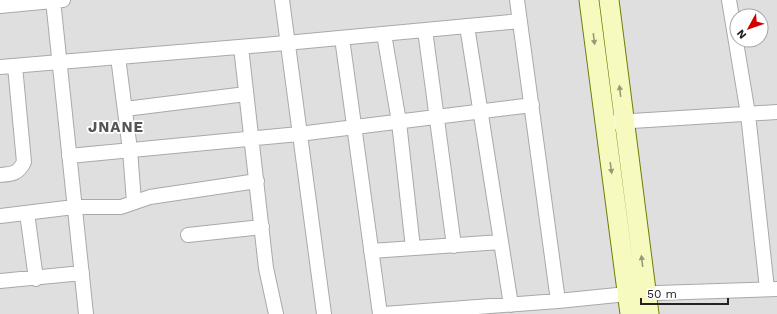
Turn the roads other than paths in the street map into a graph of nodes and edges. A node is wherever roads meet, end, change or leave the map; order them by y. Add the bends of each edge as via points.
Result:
1 (56, 0) edge
2 (282, 0) edge
3 (517, 0) edge
4 (589, 0) edge
5 (609, 0) edge
6 (729, 0) edge
7 (0, 6) edge
8 (520, 21) junction
9 (467, 26) junction
10 (425, 30) junction
11 (384, 34) junction
12 (342, 38) junction
13 (286, 43) junction
14 (241, 47) junction
15 (118, 57) junction
16 (59, 62) junction
17 (15, 66) junction
18 (0, 67) edge
19 (246, 94) junction
20 (532, 105) junction
21 (125, 109) junction
22 (481, 112) junction
23 (777, 112) edge
24 (748, 114) junction
25 (438, 117) junction
26 (624, 121) junction
27 (399, 122) junction
28 (604, 122) junction
29 (354, 127) junction
30 (299, 134) junction
31 (252, 138) junction
32 (130, 150) junction
33 (69, 156) junction
34 (0, 175) edge
35 (257, 181) junction
36 (134, 202) junction
37 (74, 207) junction
38 (27, 213) junction
39 (0, 216) edge
40 (262, 228) junction
41 (188, 235) dead end
42 (501, 242) junction
43 (454, 246) junction
44 (413, 248) junction
45 (371, 251) junction
46 (82, 273) junction
47 (36, 279) junction
48 (0, 282) edge
49 (772, 289) edge
50 (627, 294) junction
51 (647, 294) junction
52 (558, 301) junction
53 (511, 305) junction
54 (86, 314) edge
55 (276, 314) edge
56 (324, 314) edge
57 (380, 314) edge
58 (384, 314) edge
59 (630, 314) edge
60 (649, 314) edge

1 - 7 street
1 - 16 street
2 - 13 street
3 - 8 street
4 -> 28 street
26 -> 5 street
6 - 24 street
8 - 9 street
8 - 20 street
9 - 10 street
9 - 22 street
10 - 11 street
10 - 25 street
11 - 12 street
11 - 27 street
12 - 13 street
12 - 29 street
13 - 14 street
13 - 30 street
14 - 15 street
14 - 19 street
15 - 16 street
15 - 21 street
16 - 17 street
16 - 33 street
17 - 18 street
17 - 34 street via 24,162 20,170 14,174
19 - 21 street
19 - 31 street
20 - 22 street
20 - 52 street
21 - 32 street
22 - 25 street
22 - 42 street
23 - 24 street
24 - 26 street
24 - 49 street
25 - 27 street
25 - 43 street
26 - 28 street
51 -> 26 street
27 - 29 street
27 - 44 street
28 -> 50 street
29 - 30 street
29 - 45 street
30 - 31 street
30 - 56 street
31 - 32 street
31 - 35 street
32 - 33 street
32 - 36 street
33 - 37 street
35 - 36 street via 150,197
35 - 40 street
36 - 37 street via 121,207
37 - 38 street
37 - 46 street
38 - 39 street
38 - 47 street
40 - 41 street
40 - 55 street via 266,268
42 - 43 street
42 - 53 street
43 - 44 street
44 - 45 street
45 - 57 street
46 - 47 street
46 - 54 street
47 - 48 street
49 - 51 street
50 - 51 street
50 - 52 street
50 - 59 street
51 - 60 street
52 - 53 street
53 - 58 street

